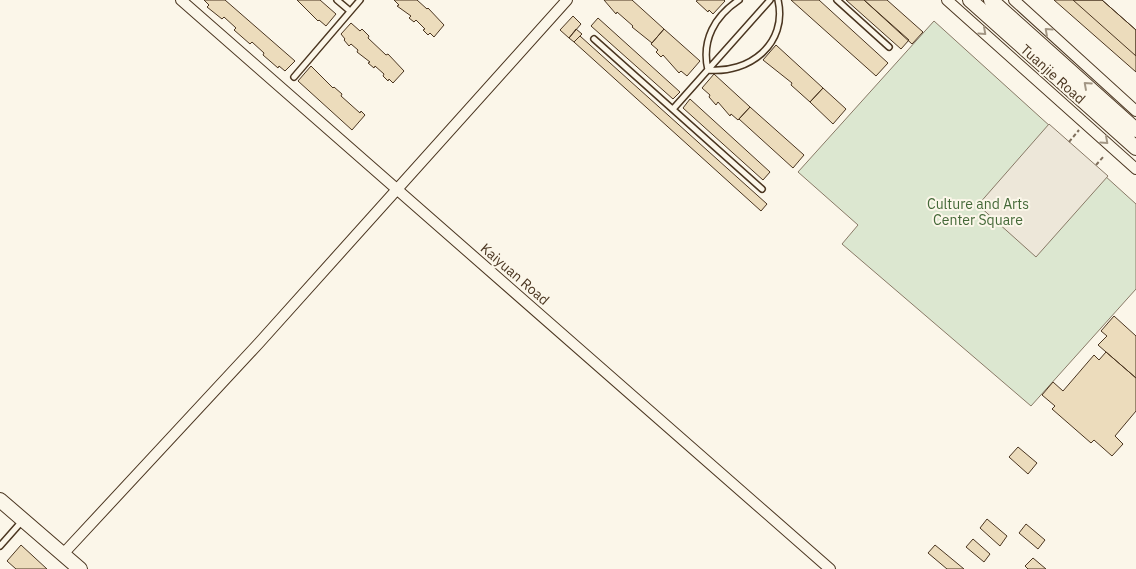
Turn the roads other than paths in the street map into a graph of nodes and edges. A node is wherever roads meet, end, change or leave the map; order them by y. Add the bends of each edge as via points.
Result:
1 (181, 0) edge
2 (337, 0) edge
3 (360, 0) edge
4 (567, 0) edge
5 (739, 0) edge
6 (770, 0) edge
7 (778, 0) edge
8 (837, 0) edge
9 (947, 0) edge
10 (970, 0) edge
11 (991, 0) edge
12 (1014, 0) edge
13 (350, 11) junction
14 (594, 39) dead end
15 (889, 47) dead end
16 (708, 70) junction
17 (294, 77) dead end
18 (673, 110) junction
19 (1136, 110) edge
20 (1136, 130) edge
21 (1136, 148) edge
22 (1136, 169) edge
23 (397, 189) junction
24 (762, 189) dead end
25 (0, 500) edge
26 (23, 520) junction
27 (0, 546) edge
28 (63, 554) junction
29 (80, 569) edge
30 (830, 569) edge

1 - 23 street, Kaiyuan Road
2 - 13 lane
3 - 13 lane
4 - 23 street
5 - 16 lane via 722,14 710,33 706,47
6 - 16 lane
7 - 16 lane via 779,15 774,37 760,55 736,68
8 - 15 lane
9 -> 22 street
10 - 21 main road, Tuanjie Road
20 -> 11 main road, Tuanjie Road
19 -> 12 street
13 - 17 lane
14 - 18 lane
16 - 18 lane
18 - 24 lane
23 - 28 street
23 - 30 street, Kaiyuan Road
25 - 26 main road
26 - 27 lane
26 - 28 main road
28 - 29 main road

